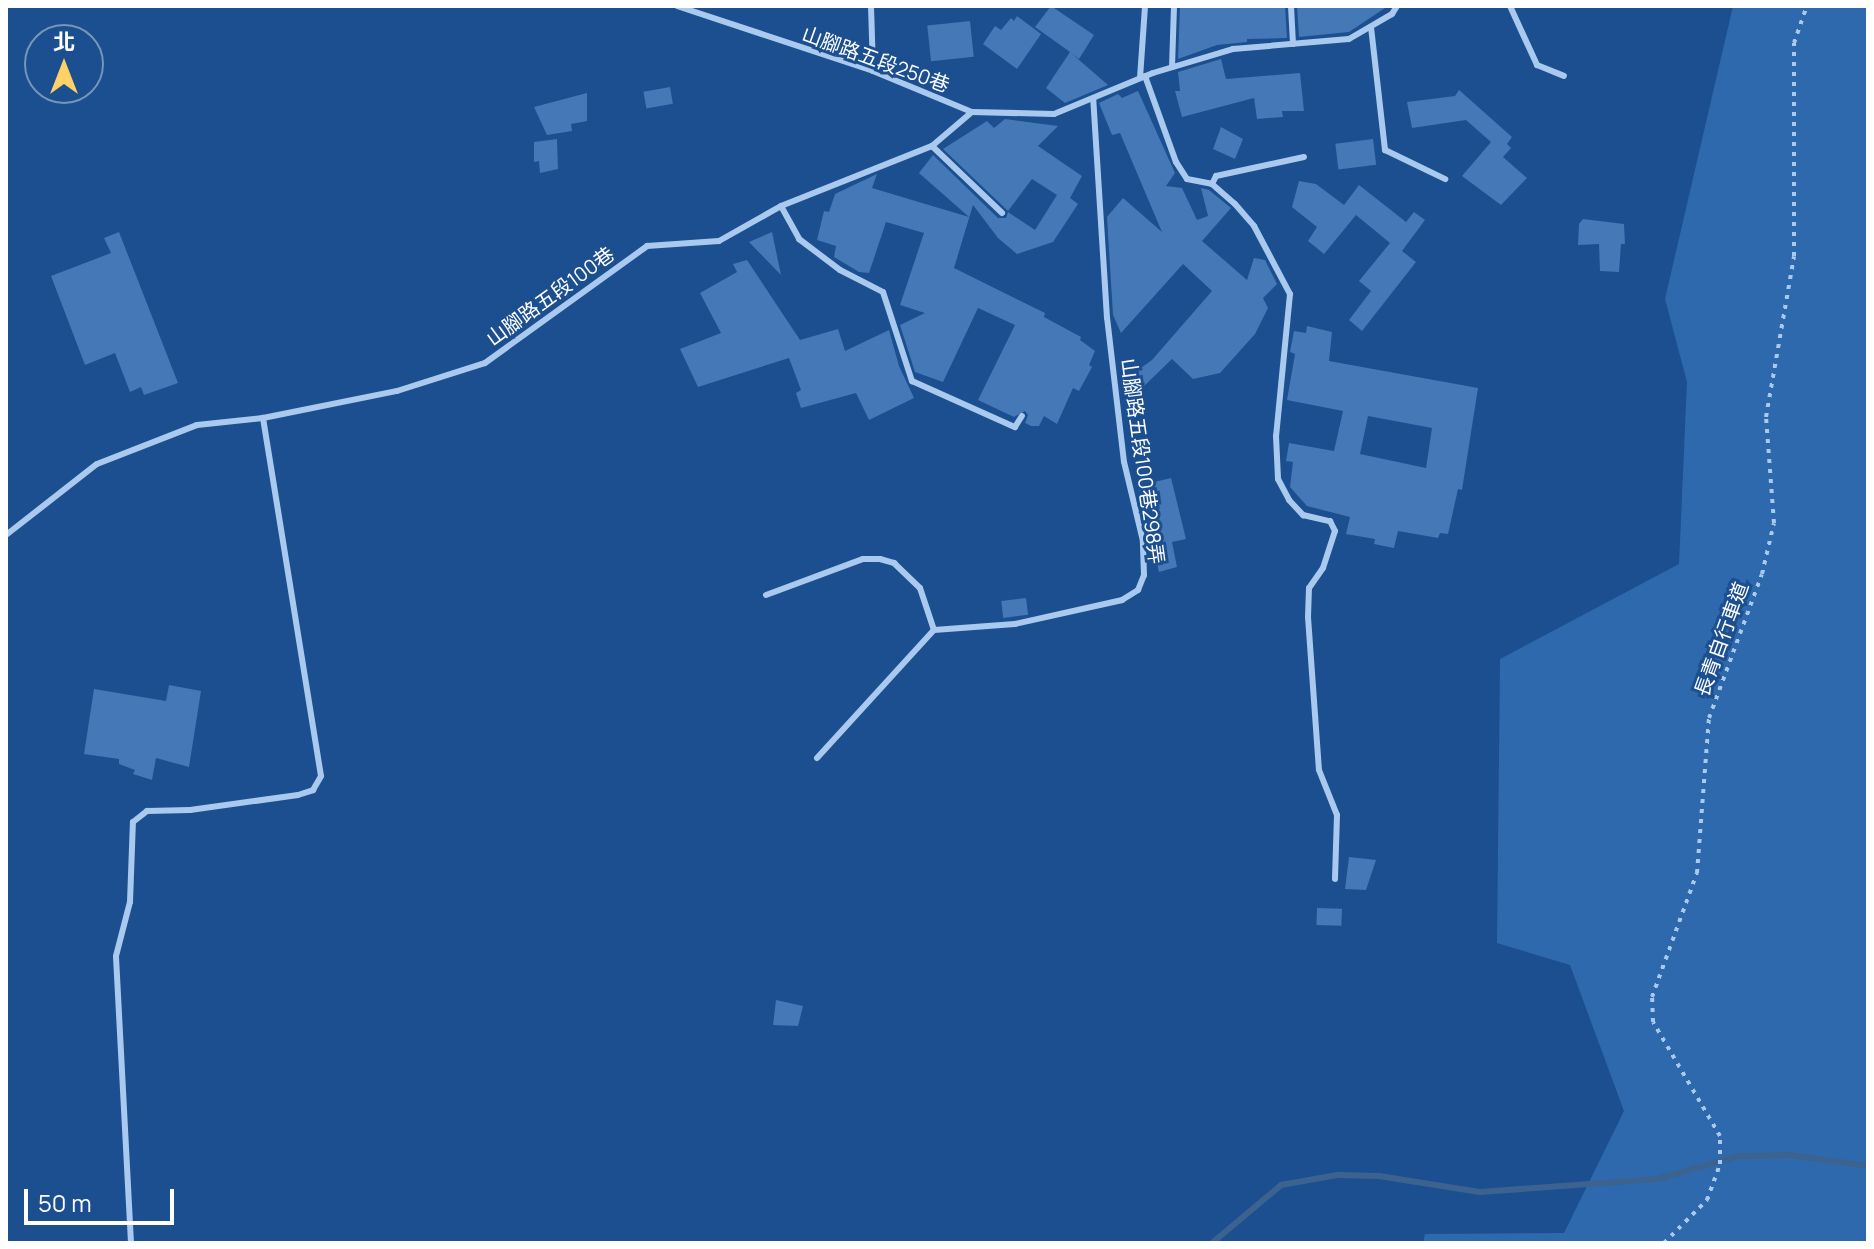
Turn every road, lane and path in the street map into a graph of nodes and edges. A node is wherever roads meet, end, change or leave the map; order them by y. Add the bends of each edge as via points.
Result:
1 (677, 6) edge
2 (871, 6) edge
3 (1145, 6) edge
4 (1174, 6) edge
5 (1291, 6) edge
6 (1397, 6) edge
7 (1510, 6) edge
8 (1807, 6) edge
9 (1371, 27) junction
10 (1293, 44) junction
11 (1172, 67) junction
12 (873, 71) junction
13 (1564, 76) dead end
14 (1143, 77) junction
15 (1093, 98) junction
16 (972, 112) junction
17 (932, 146) junction
18 (1304, 157) dead end
19 (1445, 179) dead end
20 (1212, 184) junction
21 (781, 206) junction
22 (1002, 213) dead end
23 (1022, 416) dead end
24 (263, 418) junction
25 (6, 535) edge
26 (766, 595) dead end
27 (934, 630) junction
28 (817, 758) dead end
29 (1335, 879) dead end
30 (131, 1243) edge
31 (1664, 1243) edge

1 - 12 lane, 山腳路五段250巷
2 - 12 lane
3 - 14 lane
4 - 11 lane
5 - 10 lane
6 - 9 lane
7 - 13 lane via 1537,65
8 - 31 path, 長青自行車道 via 1794,43 1794,256 1766,417 1774,523 1762,574 1709,718 1697,873 1652,997 1653,1022 1720,1136 1720,1164 1707,1200
9 - 10 lane via 1349,39
9 - 19 lane via 1385,150
10 - 11 lane via 1233,49
11 - 14 lane
12 - 16 lane, 山腳路五段250巷
14 - 15 lane
14 - 20 lane via 1176,162 1187,179
15 - 16 lane via 1054,114
15 - 27 lane, 山腳路五段100巷298弄 via 1107,318 1144,575 1138,590 1122,600 1015,624
16 - 17 lane, 山腳路五段100巷
17 - 21 lane, 山腳路五段100巷
17 - 22 lane
18 - 20 lane via 1216,176
20 - 29 lane via 1254,226 1290,294 1276,436 1278,479 1303,515 1330,521 1335,531 1323,568 1309,588 1308,617 1319,770 1337,815
21 - 23 lane via 799,239 840,270 883,292 912,381 1015,427
21 - 24 lane, 山腳路五段100巷 via 719,241 647,246 485,363 397,391
24 - 25 lane, 山腳路五段100巷 via 197,425 97,464
24 - 30 lane via 321,776 313,790 298,795 147,811 133,822 130,902 116,956
26 - 27 lane via 863,559 880,559 894,563 920,588
27 - 28 lane

